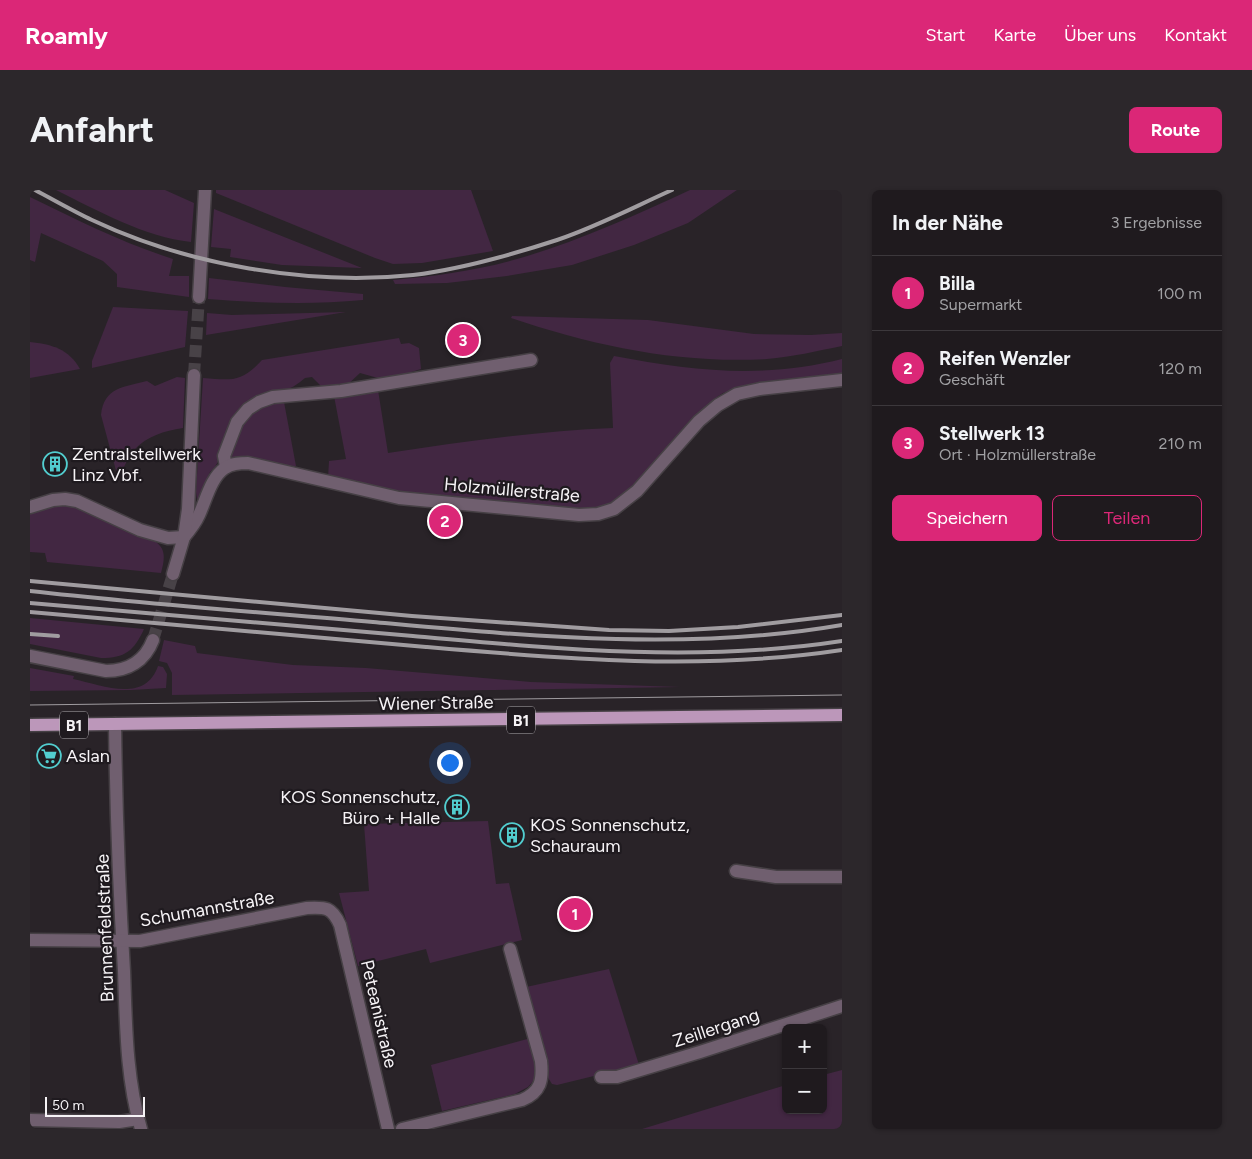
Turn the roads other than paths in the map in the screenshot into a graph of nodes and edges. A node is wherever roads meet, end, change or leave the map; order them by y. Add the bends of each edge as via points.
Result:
1 (205, 190) edge
2 (199, 297) tunnel mouth
3 (531, 360) dead end
4 (194, 375) tunnel mouth
5 (842, 380) edge
6 (226, 467) junction
7 (30, 507) edge
8 (184, 537) junction
9 (173, 574) tunnel mouth
10 (153, 640) tunnel mouth
11 (32, 657) edge
12 (842, 716) edge
13 (115, 724) junction
14 (30, 725) edge
15 (736, 871) dead end
16 (842, 877) edge
17 (330, 910) joint
18 (30, 940) edge
19 (122, 940) junction
20 (510, 949) dead end
21 (842, 1006) edge
22 (601, 1077) dead end
23 (30, 1120) edge
24 (139, 1124) edge
25 (388, 1129) edge
26 (402, 1129) edge

1 - 2 street
3 - 6 street via 341,391 273,397 248,409 236,422 224,456
4 - 8 street
5 - 6 street, Holzmüllerstraße via 738,394 699,421 637,491 614,509 598,514 579,515 400,498 248,463
6 - 8 street via 217,476 192,529
7 - 8 street via 53,500 78,501 140,530 168,538
8 - 9 street
10 - 11 street via 143,657 118,671
12 - 13 main road, Wiener Straße / B1
13 - 14 main road, Wiener Straße / B1
13 - 19 street, Brunnenfeldstraße
15 - 16 street via 776,877
17 - 19 street, Schumannstraße via 307,908 140,940
17 - 25 street, Peteanistraße via 340,925
18 - 19 street, Schumannstraße
19 - 24 street, Brunnenfeldstraße via 128,1056
20 - 26 street via 541,1061 540,1085 522,1100
21 - 22 street, Zeillergang via 617,1077
23 - 24 street

